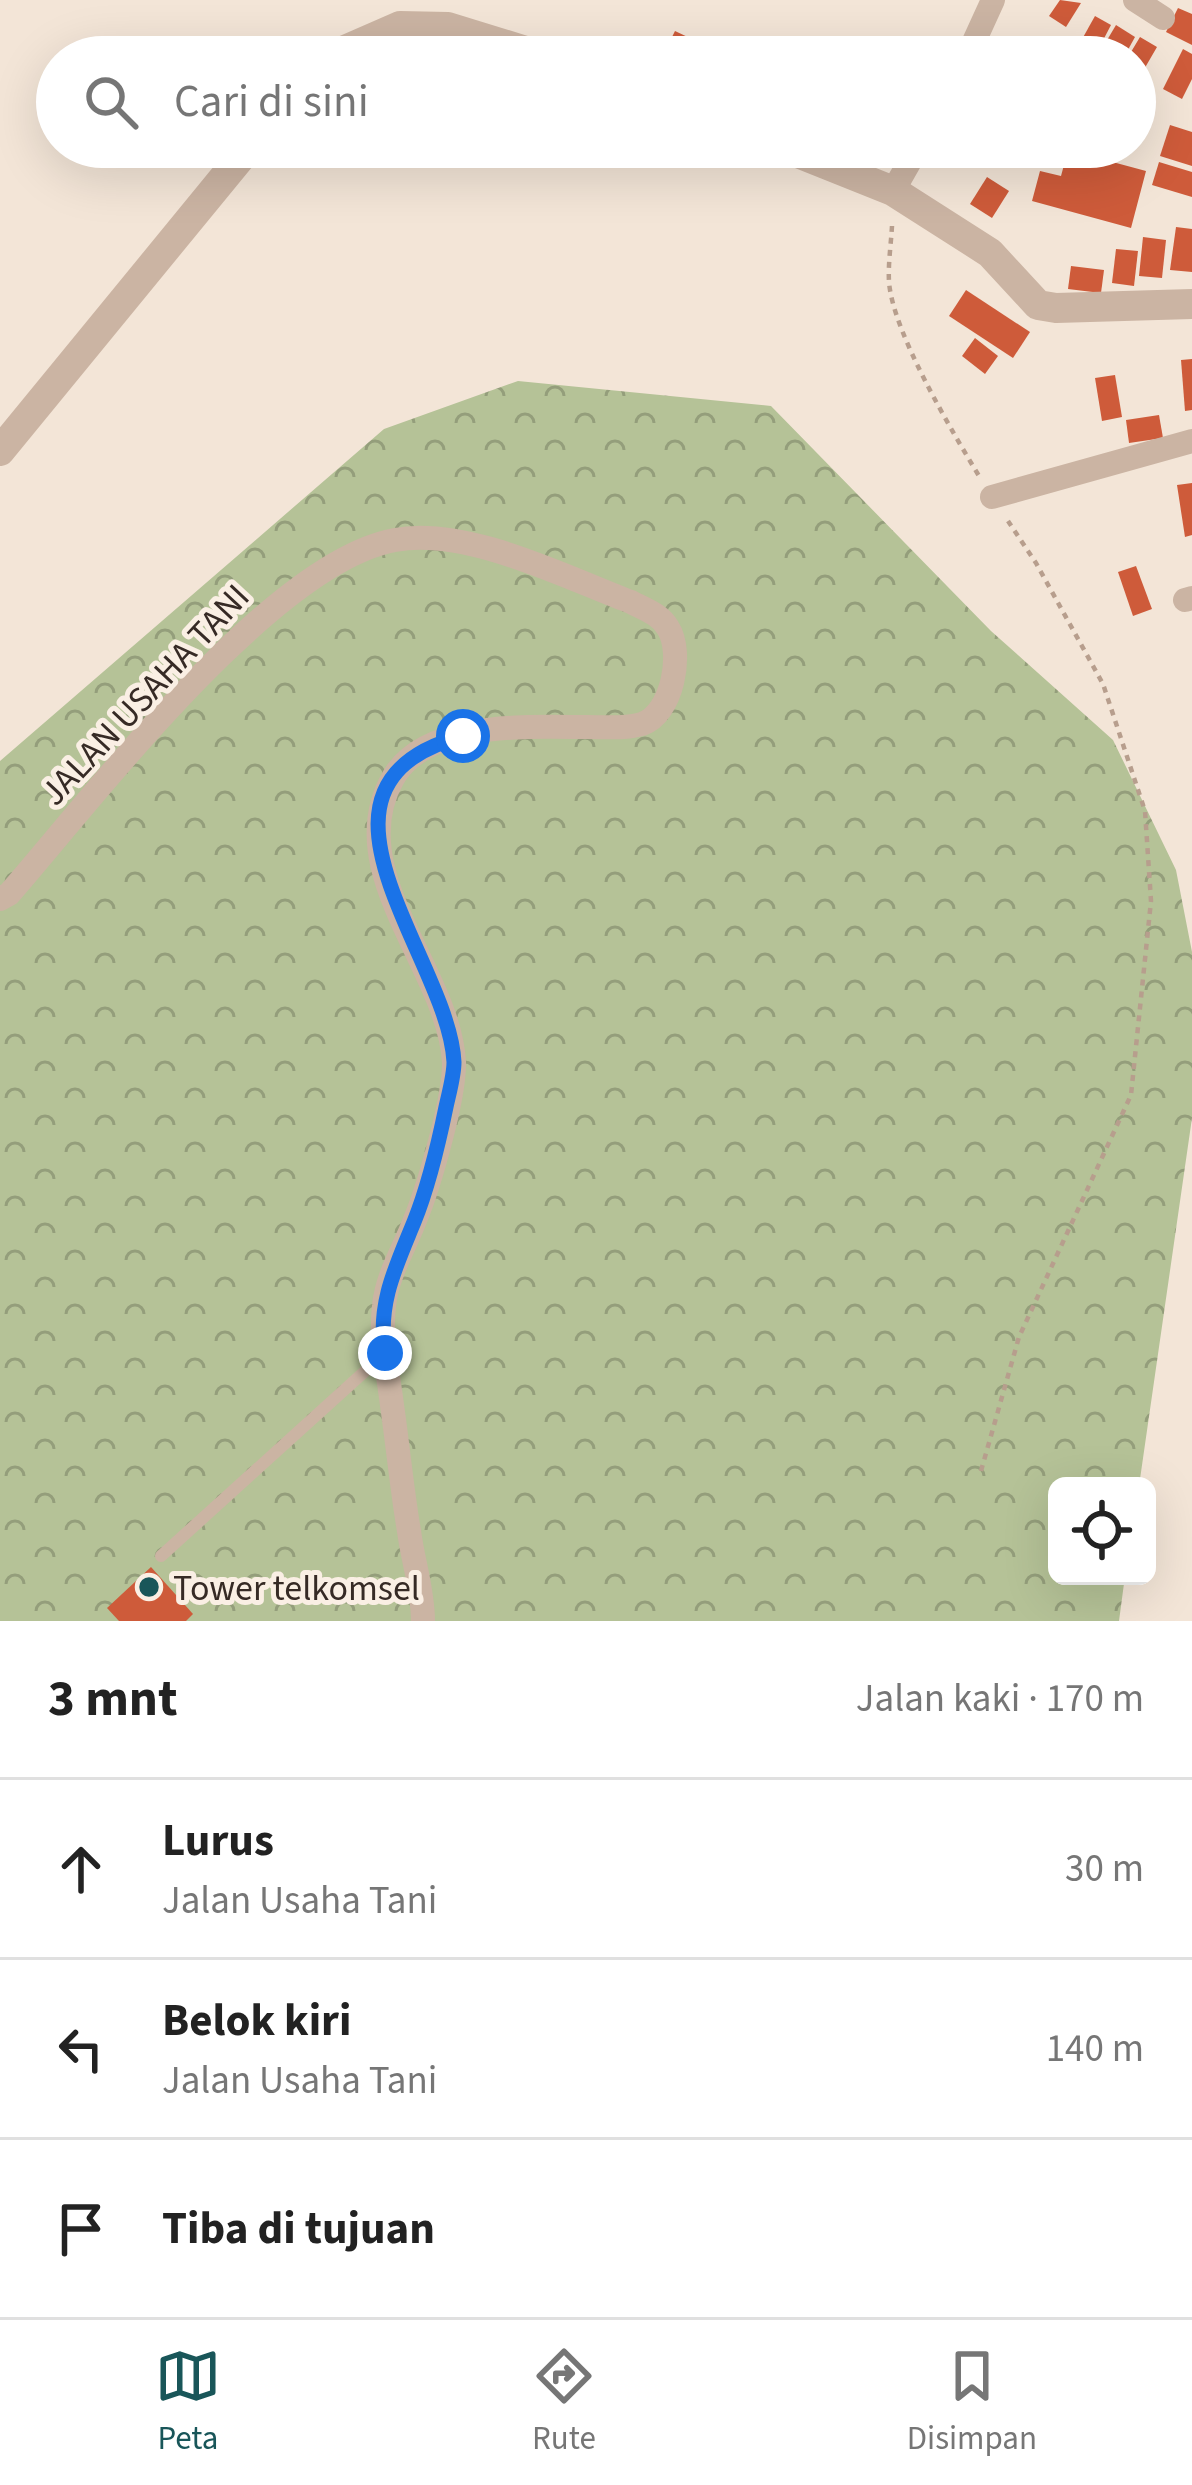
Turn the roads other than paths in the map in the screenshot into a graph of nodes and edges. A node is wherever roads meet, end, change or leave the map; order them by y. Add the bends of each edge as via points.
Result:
1 (993, 0) edge
2 (1135, 0) edge
3 (1163, 18) dead end
4 (377, 36) edge
5 (477, 36) edge
6 (977, 36) edge
7 (231, 168) edge
8 (836, 168) edge
9 (906, 168) edge
10 (893, 191) junction
11 (1192, 304) edge
12 (1192, 441) edge
13 (0, 451) edge
14 (992, 497) road end
15 (0, 899) edge
16 (385, 1353) junction
17 (161, 1556) dead end
18 (423, 1621) edge

1 - 6 street
2 - 3 street
4 - 5 street via 400,26
7 - 13 street
8 - 10 street
9 - 10 street
10 - 11 street via 990,253 1037,305
12 - 14 street
15 - 16 street, JALAN USAHA TANI via 262,615 344,558 395,539 452,539 631,602 669,629 673,677 647,723 501,727 439,742 411,756 381,808 379,842 394,905 445,1009 454,1065 432,1171 385,1299
16 - 17 lane
16 - 18 street, JALAN USAHA TANI

